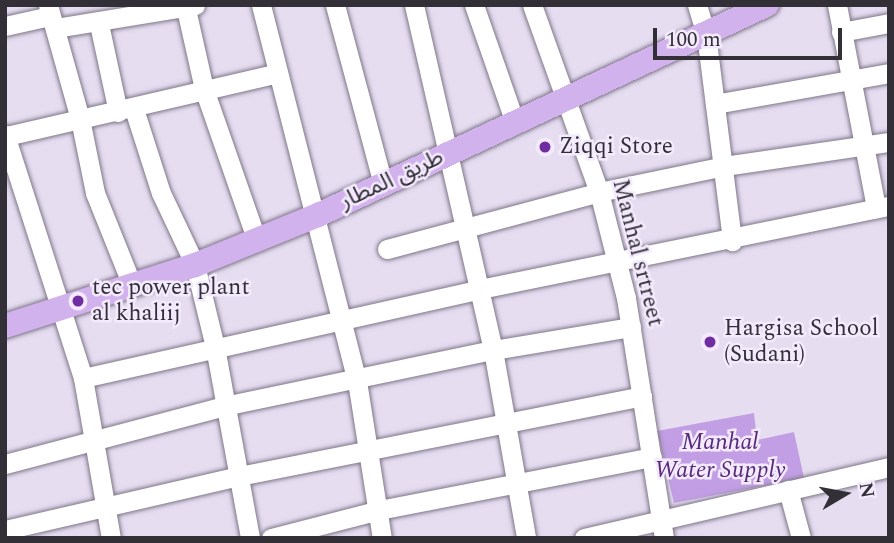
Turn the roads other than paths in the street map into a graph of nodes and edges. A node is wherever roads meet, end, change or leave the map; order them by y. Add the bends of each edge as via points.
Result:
1 (261, 5) edge
2 (335, 5) edge
3 (414, 5) edge
4 (474, 5) edge
5 (532, 5) edge
6 (696, 5) edge
7 (767, 5) edge
8 (837, 5) edge
9 (190, 7) edge
10 (51, 16) edge
11 (889, 23) edge
12 (99, 24) junction
13 (5, 26) edge
14 (841, 32) junction
15 (706, 34) junction
16 (278, 73) junction
17 (889, 73) edge
18 (851, 79) junction
19 (204, 89) junction
20 (566, 96) junction
21 (715, 104) junction
22 (126, 110) junction
23 (80, 119) junction
24 (514, 121) junction
25 (6, 135) edge
26 (889, 142) edge
27 (865, 145) junction
28 (448, 155) junction
29 (724, 166) junction
30 (383, 184) junction
31 (599, 192) junction
32 (882, 207) edge
33 (317, 215) junction
34 (466, 226) junction
35 (256, 238) junction
36 (732, 241) junction
37 (387, 249) dead end
38 (616, 261) junction
39 (195, 265) junction
40 (132, 285) junction
41 (480, 289) junction
42 (62, 310) junction
43 (342, 322) junction
44 (5, 326) edge
45 (631, 327) junction
46 (215, 347) junction
47 (494, 350) junction
48 (83, 378) junction
49 (357, 381) junction
50 (642, 397) junction
51 (224, 406) junction
52 (508, 426) junction
53 (93, 443) junction
54 (370, 452) junction
55 (652, 457) junction
56 (5, 464) edge
57 (889, 467) edge
58 (239, 476) junction
59 (519, 485) junction
60 (788, 491) junction
61 (106, 510) junction
62 (379, 510) junction
63 (663, 529) edge
64 (5, 530) edge
65 (111, 538) edge
66 (250, 538) edge
67 (271, 538) edge
68 (382, 538) edge
69 (526, 538) edge
70 (584, 538) edge
71 (801, 538) edge

1 - 16 street
2 - 30 street
3 - 28 street
4 - 24 street
5 - 20 street, Manhal srtreet
6 - 15 street
7 - 15 main road, طريق المطار
8 - 14 street
9 - 12 street
9 - 19 street
10 - 12 street
10 - 13 street
10 - 23 street
11 - 14 street
12 - 22 street
14 - 18 street
15 - 20 main road, طريق المطار
15 - 21 street
16 - 19 street
16 - 33 street
17 - 18 street
18 - 21 street
18 - 27 street
19 - 22 street
19 - 35 street
20 - 24 main road, طريق المطار
20 - 31 street, Manhal srtreet
21 - 29 street
22 - 23 street
22 - 39 street
23 - 25 street
23 - 40 street via 103,220
24 - 28 main road, طريق المطار
25 - 42 street
26 - 27 street
27 - 29 street
27 - 32 street
28 - 30 main road, طريق المطار
28 - 34 street
29 - 31 street
29 - 36 street
30 - 33 main road, طريق المطار
31 - 34 street
31 - 38 street, Manhal srtreet
32 - 36 street
33 - 35 main road, طريق المطار
33 - 43 street
34 - 37 street
34 - 41 street
35 - 39 main road, طريق المطار
36 - 38 street
38 - 41 street
38 - 45 street, Manhal srtreet
39 - 40 main road, طريق المطار
39 - 46 street
40 - 42 main road, طريق المطار
41 - 43 street
41 - 47 street
42 - 44 main road, طريق المطار
42 - 48 street
43 - 46 street
43 - 49 street
45 - 47 street
45 - 50 street, Manhal srtreet
46 - 48 street
46 - 51 street
47 - 49 street
47 - 52 street
48 - 53 street
49 - 51 street
49 - 54 street
50 - 52 street
50 - 55 street, Manhal srtreet
51 - 53 street
51 - 58 street
52 - 54 street
52 - 59 street
53 - 56 street
53 - 61 street
54 - 58 street
54 - 62 street
55 - 59 street
55 - 63 street, Manhal srtreet
57 - 60 street
58 - 61 street
58 - 66 street
59 - 62 street
59 - 69 street
60 - 63 street
60 - 71 street
61 - 64 street
61 - 65 street
62 - 67 street
62 - 68 street
63 - 70 street

